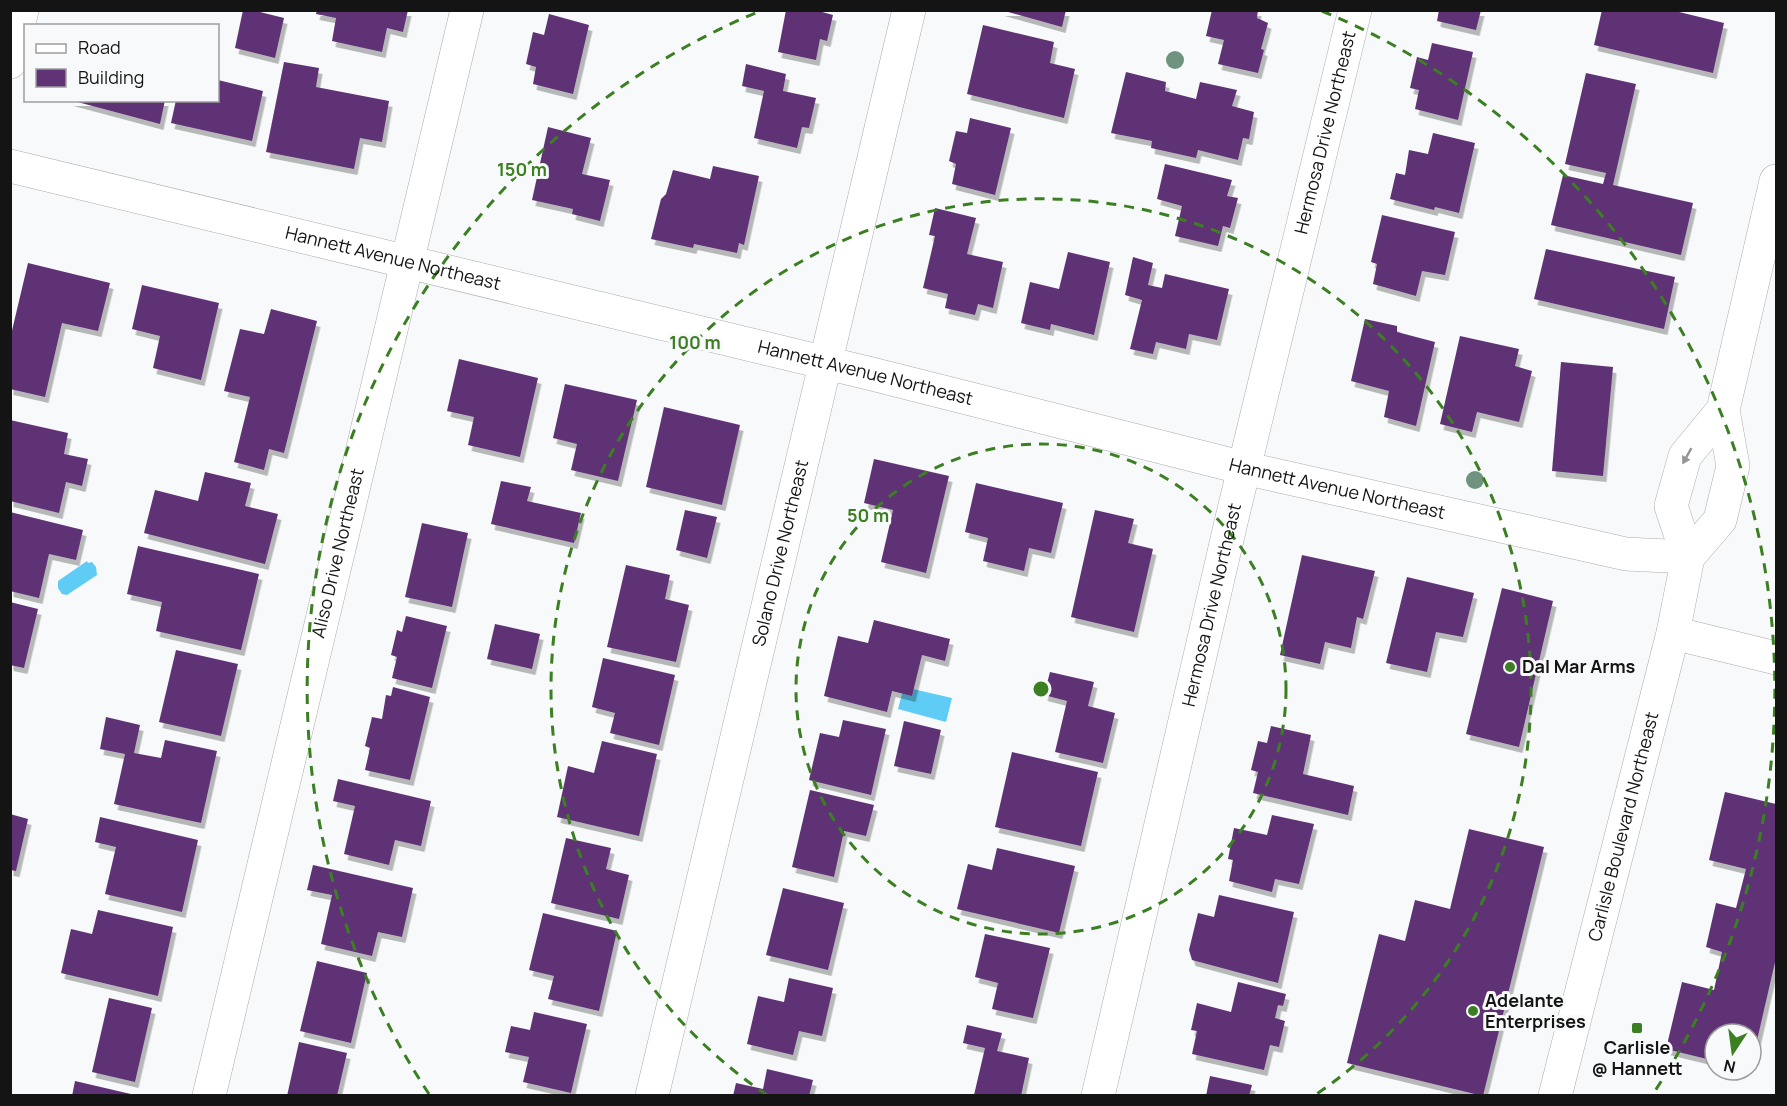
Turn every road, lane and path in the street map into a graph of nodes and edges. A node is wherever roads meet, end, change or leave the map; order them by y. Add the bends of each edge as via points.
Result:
1 (22, 10) edge
2 (467, 10) edge
3 (909, 10) edge
4 (1355, 10) edge
5 (10, 62) edge
6 (10, 166) edge
7 (1776, 181) edge
8 (407, 263) junction
9 (826, 363) junction
10 (1723, 410) junction
11 (1244, 468) junction
12 (1688, 557) junction
13 (1673, 633) junction
14 (1776, 658) edge
15 (209, 1095) edge
16 (652, 1095) edge
17 (1098, 1095) edge
18 (1555, 1095) edge

1 - 5 street
2 - 8 street, Aliso Drive Northeast
3 - 9 street, Solano Drive Northeast
4 - 11 street, Hermosa Drive Northeast
6 - 8 street, Hannett Avenue Northeast
7 - 10 street, Carlisle Boulevard Northeast
8 - 9 street, Hannett Avenue Northeast
8 - 15 street, Aliso Drive Northeast
9 - 11 street, Hannett Avenue Northeast
9 - 16 street, Solano Drive Northeast
10 - 12 street, Carlisle Boulevard Northeast via 1733,466 1720,520
10 -> 12 street, Carlisle Boulevard Northeast via 1685,456 1671,506
11 - 12 street, Hannett Avenue Northeast via 1626,554
11 - 17 street, Hermosa Drive Northeast
12 - 13 street, Carlisle Boulevard Northeast
13 - 14 street
13 - 18 street, Carlisle Boulevard Northeast

